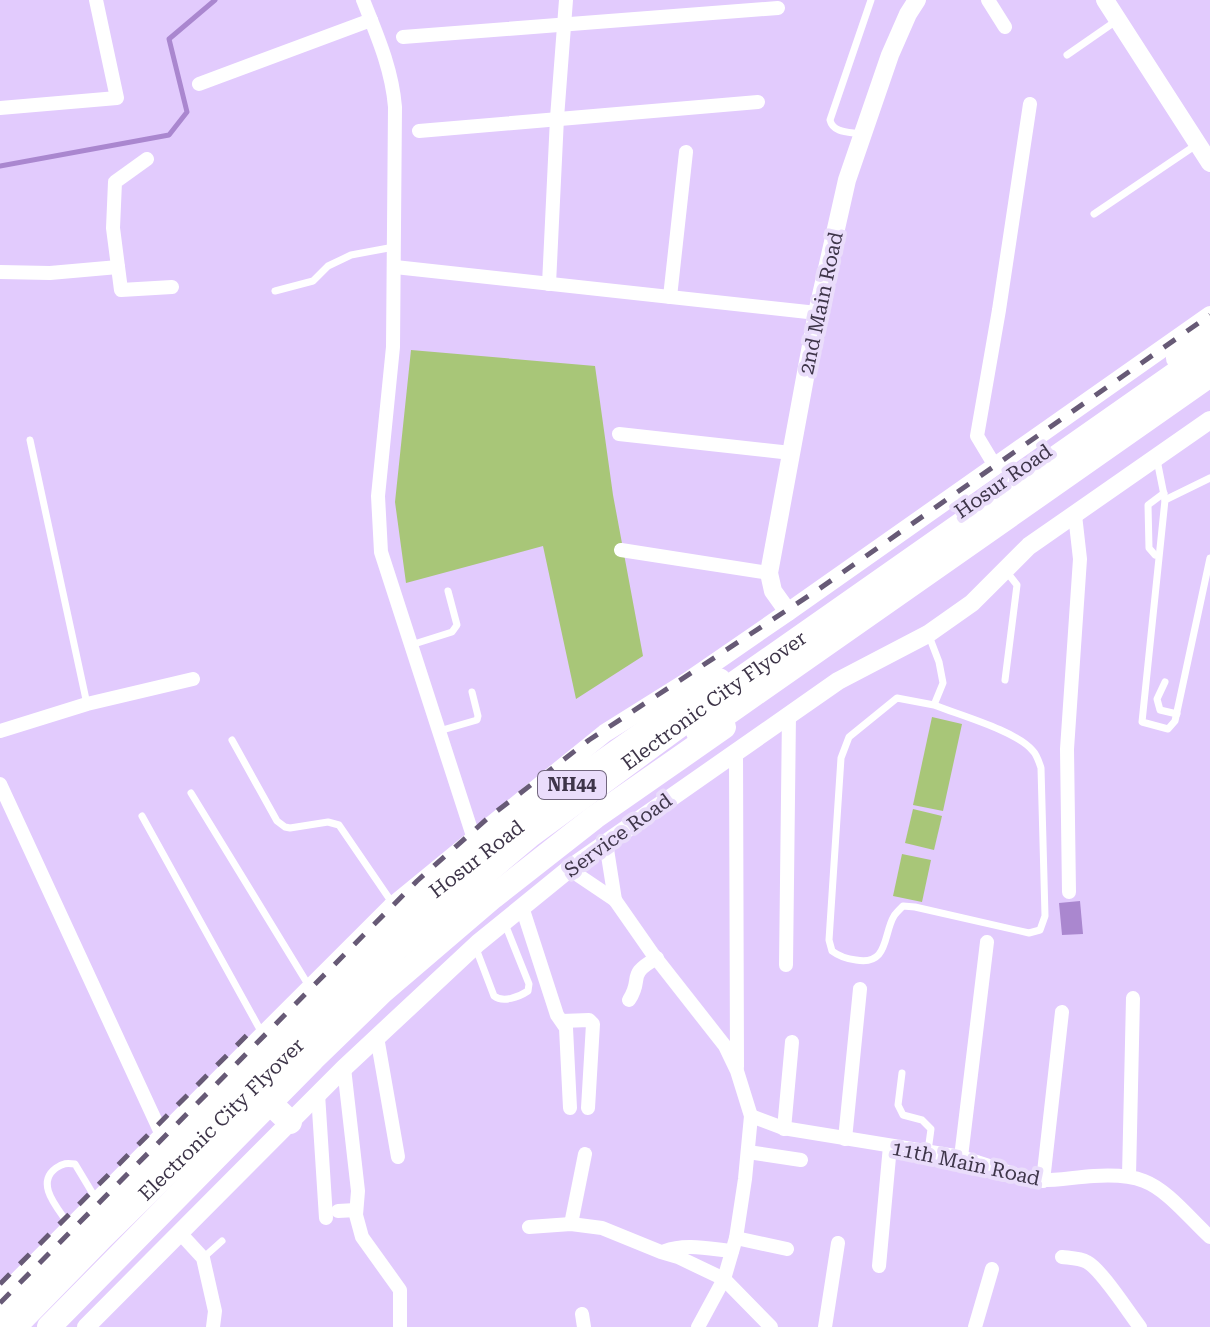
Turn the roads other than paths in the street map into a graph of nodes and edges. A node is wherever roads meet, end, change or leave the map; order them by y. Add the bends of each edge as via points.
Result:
1 (363, 0) edge
2 (566, 0) edge
3 (871, 0) edge
4 (917, 0) edge
5 (988, 0) edge
6 (1105, 0) edge
7 (99, 1) edge
8 (778, 8) dead end
9 (371, 20) junction
10 (1117, 20) junction
11 (563, 25) junction
12 (1005, 27) dead end
13 (403, 37) dead end
14 (1067, 55) dead end
15 (199, 84) dead end
16 (758, 102) dead end
17 (1030, 104) dead end
18 (0, 108) edge
19 (557, 118) junction
20 (419, 131) dead end
21 (862, 134) junction
22 (1198, 144) junction
23 (686, 152) dead end
24 (147, 159) dead end
25 (1210, 163) edge
26 (1094, 214) dead end
27 (395, 247) junction
28 (118, 267) junction
29 (395, 267) junction
30 (0, 272) edge
31 (549, 284) junction
32 (172, 287) dead end
33 (275, 291) dead end
34 (670, 297) junction
35 (817, 313) junction
36 (1210, 315) edge
37 (1210, 336) edge
38 (1210, 351) edge
39 (1210, 374) edge
40 (1210, 385) edge
41 (1210, 420) edge
42 (619, 434) dead end
43 (30, 440) dead end
44 (791, 453) junction
45 (1156, 458) junction
46 (995, 466) junction
47 (1210, 478) edge
48 (1164, 496) junction
49 (1075, 515) junction
50 (621, 550) dead end
51 (1155, 555) dead end
52 (1210, 558) edge
53 (1005, 570) junction
54 (769, 573) junction
55 (448, 591) dead end
56 (788, 612) junction
57 (928, 634) junction
58 (411, 645) junction
59 (193, 679) dead end
60 (1005, 680) dead end
61 (1165, 682) dead end
62 (472, 692) dead end
63 (87, 704) junction
64 (934, 705) junction
65 (789, 714) junction
66 (1177, 714) junction
67 (0, 729) edge
68 (439, 731) junction
69 (232, 740) dead end
70 (736, 752) junction
71 (0, 784) edge
72 (191, 793) dead end
73 (142, 816) dead end
74 (474, 839) junction
75 (606, 843) junction
76 (569, 869) junction
77 (1069, 892) dead end
78 (615, 900) junction
79 (393, 905) junction
80 (522, 907) junction
81 (504, 921) junction
82 (987, 942) dead end
83 (475, 945) junction
84 (657, 958) junction
85 (786, 965) dead end
86 (310, 988) junction
87 (860, 989) dead end
88 (1133, 998) dead end
89 (629, 1000) dead end
90 (1062, 1012) dead end
91 (562, 1021) junction
92 (263, 1035) junction
93 (377, 1037) junction
94 (792, 1042) dead end
95 (344, 1068) junction
96 (737, 1071) junction
97 (902, 1073) dead end
98 (318, 1094) junction
99 (270, 1103) junction
100 (570, 1108) dead end
101 (588, 1108) dead end
102 (751, 1116) junction
103 (290, 1122) junction
104 (784, 1129) junction
105 (162, 1135) junction
106 (845, 1139) junction
107 (890, 1146) junction
108 (748, 1152) junction
109 (928, 1152) junction
110 (585, 1154) dead end
111 (398, 1157) dead end
112 (961, 1157) junction
113 (801, 1160) dead end
114 (1129, 1176) junction
115 (1043, 1181) junction
116 (97, 1200) junction
117 (356, 1210) junction
118 (571, 1224) junction
119 (70, 1227) junction
120 (529, 1227) dead end
121 (180, 1233) junction
122 (1210, 1237) edge
123 (222, 1241) dead end
124 (838, 1243) dead end
125 (734, 1245) junction
126 (787, 1249) dead end
127 (661, 1252) junction
128 (1062, 1257) dead end
129 (203, 1258) junction
130 (879, 1266) dead end
131 (992, 1269) dead end
132 (724, 1279) junction
133 (0, 1298) edge
134 (0, 1315) edge
135 (764, 1324) edge
136 (13, 1327) edge
137 (36, 1327) edge
138 (49, 1327) edge
139 (86, 1327) edge
140 (213, 1327) edge
141 (400, 1327) edge
142 (698, 1327) edge
143 (825, 1327) edge
144 (975, 1327) edge
145 (1140, 1327) edge

1 - 9 street
2 - 11 street
3 - 21 lane via 830,120 835,129
4 - 21 street, 2nd Main Road via 890,55
5 - 12 street
6 - 10 street
7 - 18 street via 117,98
8 - 11 street
9 - 15 street
9 - 27 street via 394,86
10 - 14 lane
10 - 22 street
11 - 13 street
11 - 19 street
16 - 19 street
17 - 46 street via 977,436
19 - 20 street
19 - 31 street
21 - 35 street, 2nd Main Road
22 - 25 street
22 - 26 lane
23 - 34 street
24 - 28 street via 115,182
27 - 29 street
27 - 33 lane via 351,255 313,281
28 - 30 street
28 - 32 street via 121,290
29 - 31 street
29 - 58 street via 378,496 381,552
31 - 34 street
34 - 35 street
35 - 44 street, 2nd Main Road
36 - 46 street
37 - 134 highway, Hosur Road / NH44 via 598,765 435,891 338,978
38 - 136 highway, Electronic City Flyover via 529,835 397,947
39 - 137 highway, Electronic City Flyover via 493,882 376,984
40 - 99 highway, Hosur Road / NH44 via 595,817 382,992
41 - 45 street, Service Road
42 - 44 street
43 - 63 lane
44 - 54 street, 2nd Main Road
45 - 48 lane
45 - 49 street, Service Road
46 - 56 street
47 - 48 lane
48 - 51 lane via 1148,505 1149,548
48 - 66 lane via 1142,722 1168,729
49 - 53 street, Service Road via 1029,546
49 - 77 street via 1080,559 1067,749
50 - 54 street
52 - 66 lane
53 - 57 street, Service Road via 972,603
53 - 60 lane via 1017,585
54 - 56 street via 773,591
55 - 58 lane via 456,629
56 - 74 street via 605,733
57 - 64 lane via 943,683
57 - 65 street, Service Road via 838,681
58 - 68 street
59 - 63 street
61 - 66 lane via 1157,699 1160,710
62 - 68 lane via 477,720
63 - 67 street
64 - 64 lane via 897,698 849,737 841,758 829,940 841,958 874,958 903,906 1029,933 1040,930 1045,916 1041,768 1035,753 997,729
65 - 70 street, Service Road
65 - 85 street
68 - 74 street
69 - 79 lane via 277,821 290,828 339,825
70 - 75 street, Service Road
70 - 96 street
71 - 105 street
72 - 86 lane
73 - 92 lane
74 - 79 street
75 - 76 street, Service Road
75 - 78 street
76 - 78 street
76 - 80 street, Service Road
78 - 84 street
79 - 86 street
80 - 81 street, Service Road
80 - 91 street
81 - 83 street, Service Road
81 - 83 lane via 528,991 497,999
82 - 112 street
83 - 93 street, Service Road
84 - 89 street via 636,974
84 - 96 street via 725,1046
86 - 92 street
87 - 106 street
88 - 114 street
90 - 115 street
91 - 100 street
91 - 101 street via 589,1020 595,1028
92 - 105 street
93 - 95 street, Service Road
93 - 111 street
94 - 104 street
95 - 98 street, Service Road
95 - 117 street
96 - 102 street
97 - 109 lane via 898,1105 903,1115 922,1120 931,1129
98 - 103 street, Service Road
98 - 117 street via 332,1214
99 - 103 highway
99 - 138 highway, Hosur Road / NH44
102 - 104 street, 11th Main Road
102 - 108 street
103 - 121 street, Service Road
104 - 106 street, 11th Main Road
105 - 116 street
106 - 107 street, 11th Main Road
107 - 109 street, 11th Main Road
107 - 130 street
108 - 113 street
108 - 125 street
109 - 112 street, 11th Main Road
110 - 118 street
112 - 115 street, 11th Main Road
114 - 115 street, 11th Main Road
114 - 122 street, 11th Main Road via 1158,1189
116 - 119 street
116 - 119 lane via 75,1164 52,1171 47,1192
117 - 141 street via 362,1237 400,1290
118 - 120 street
118 - 127 street via 602,1228
119 - 133 street
121 - 129 street
121 - 139 street, Service Road
123 - 129 lane
124 - 143 street
125 - 126 street
125 - 127 street
125 - 132 street
127 - 132 street
128 - 145 street via 1087,1261 1098,1270
129 - 140 street via 215,1311
131 - 144 street
132 - 135 street
132 - 142 street

